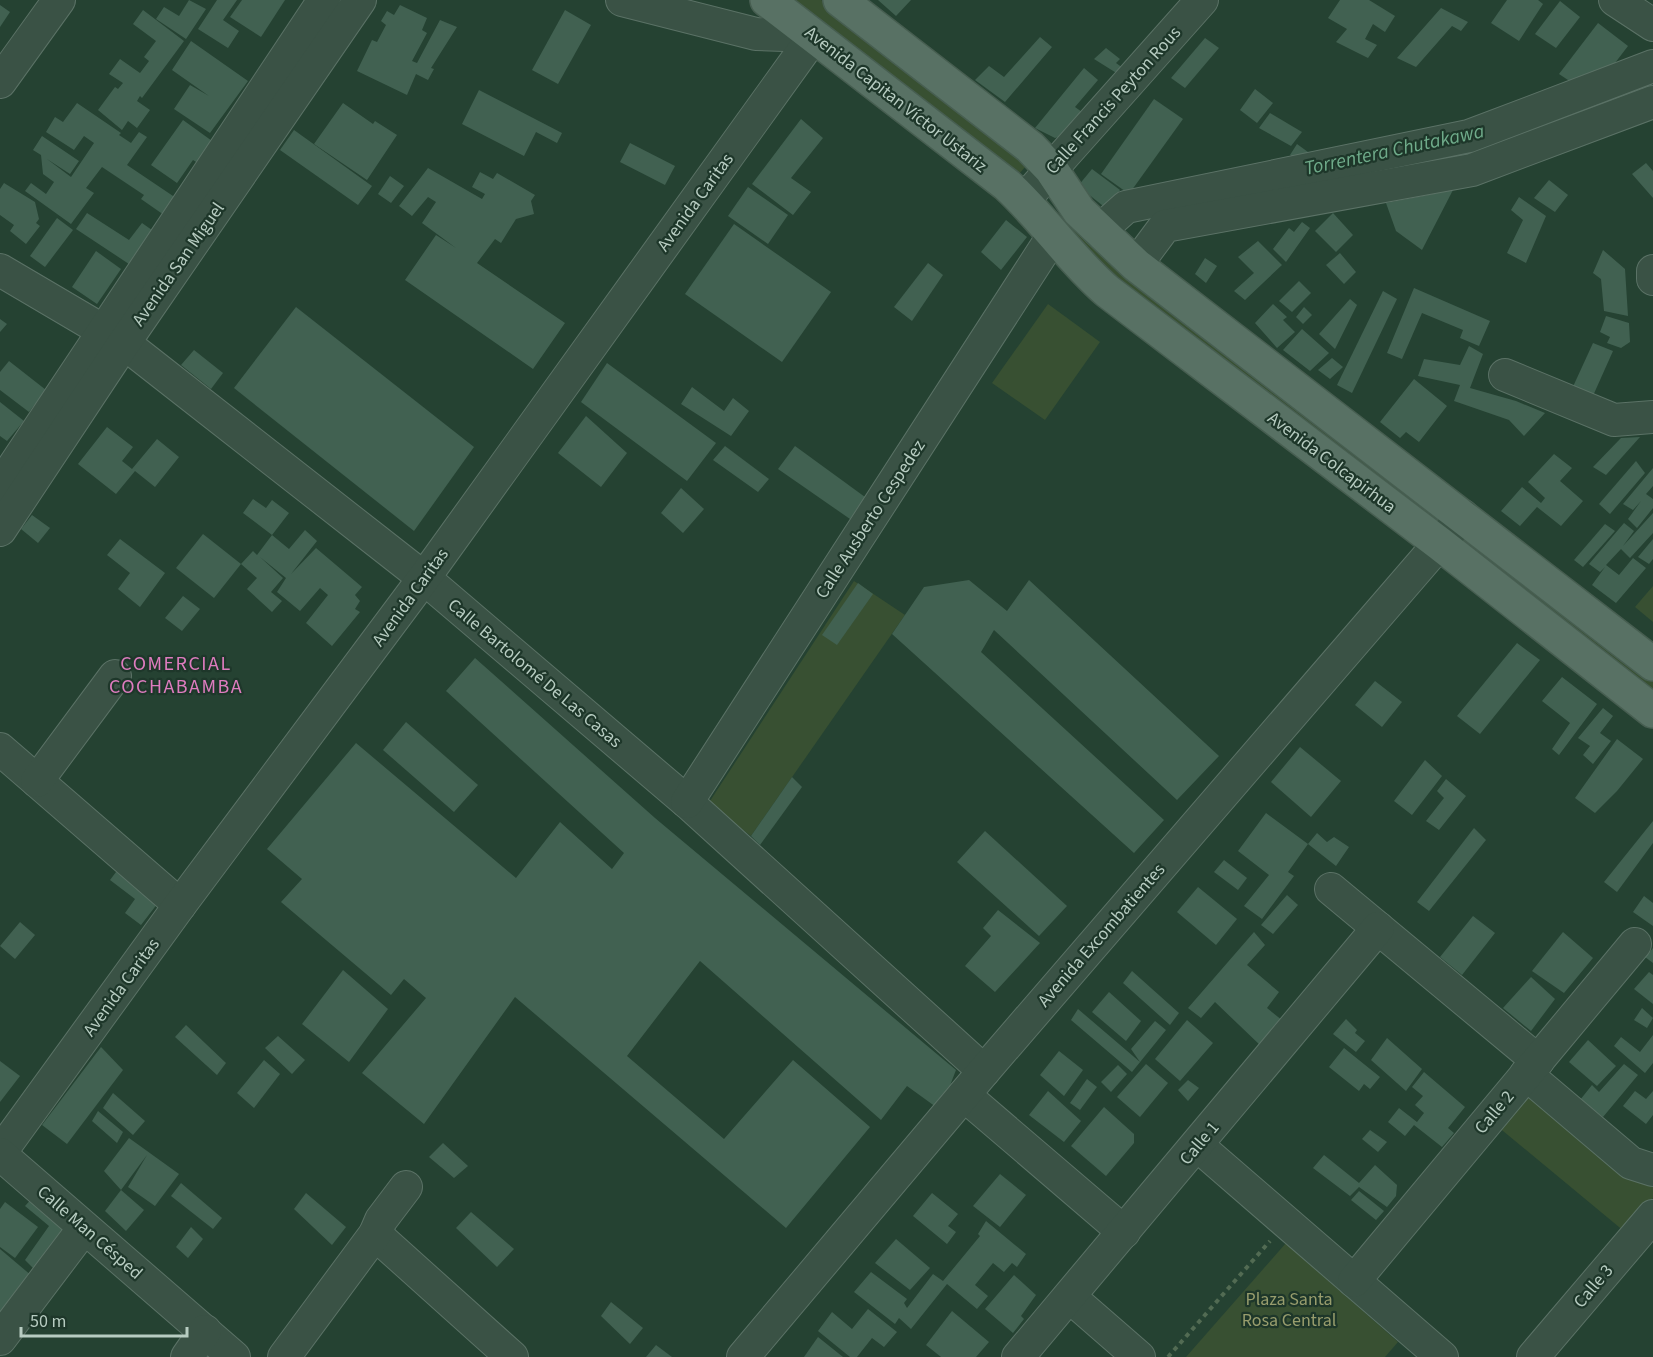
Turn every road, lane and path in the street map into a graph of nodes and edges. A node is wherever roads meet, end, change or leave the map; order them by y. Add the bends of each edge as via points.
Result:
1 (59, 0) edge
2 (324, 0) edge
3 (360, 0) edge
4 (622, 0) edge
5 (767, 0) edge
6 (840, 0) edge
7 (1202, 0) edge
8 (1615, 0) edge
9 (1653, 25) edge
10 (814, 36) junction
11 (1653, 66) edge
12 (0, 82) edge
13 (1653, 102) edge
14 (1051, 169) junction
15 (1024, 200) junction
16 (1099, 231) junction
17 (1053, 236) junction
18 (1136, 265) junction
19 (0, 270) edge
20 (1653, 270) edge
21 (1653, 279) edge
22 (115, 337) junction
23 (1504, 375) dead end
24 (1653, 417) edge
25 (0, 487) edge
26 (1462, 516) junction
27 (0, 531) edge
28 (1440, 544) junction
29 (424, 579) junction
30 (1653, 664) edge
31 (116, 676) dead end
32 (1653, 711) edge
33 (0, 749) edge
34 (37, 781) junction
35 (687, 802) junction
36 (1331, 889) dead end
37 (180, 905) junction
38 (1378, 928) junction
39 (1635, 944) dead end
40 (1532, 1067) junction
41 (984, 1071) junction
42 (964, 1095) junction
43 (1197, 1145) junction
44 (0, 1154) edge
45 (1653, 1170) edge
46 (406, 1187) dead end
47 (1653, 1216) edge
48 (1286, 1222) junction
49 (84, 1228) junction
50 (1124, 1232) junction
51 (375, 1234) junction
52 (1354, 1281) junction
53 (1070, 1296) junction
54 (205, 1331) junction
55 (0, 1339) edge
56 (1409, 1347) edge
57 (187, 1357) edge
58 (234, 1357) edge
59 (284, 1357) edge
60 (512, 1357) edge
61 (743, 1357) edge
62 (1018, 1357) edge
63 (1139, 1357) edge
64 (1168, 1357) edge
65 (1442, 1357) edge
66 (1533, 1357) edge

1 - 12 street
2 - 22 street, Avenida San Miguel
3 - 22 street, Avenida San Miguel
4 - 10 street via 756,34
5 - 10 main road, Avenida Capitan Víctor Ustariz
6 - 14 main road via 1030,147
7 - 14 street, Calle Francis Peyton Rous
8 - 9 street
10 - 15 main road, Avenida Capitan Víctor Ustariz
10 - 29 street, Avenida Caritas
11 - 16 street via 1469,136 1126,207
13 - 18 street via 1472,170 1165,226
14 - 15 street, Calle Francis Peyton Rous
14 - 16 main road, Avenida Colcapirhua via 1074,205
15 - 17 main road, Avenida Colcapirhua
16 - 18 main road, Avenida Colcapirhua
17 - 28 main road, Avenida Colcapirhua via 1107,291
17 - 35 street, Calle Ausberto Cespedez
18 - 26 main road, Avenida Colcapirhua
19 - 22 street, Calle Bartolomé De Las Casas
20 - 21 street
22 - 25 street, Avenida San Miguel
22 - 27 street, Avenida San Miguel
22 - 29 street, Calle Bartolomé De Las Casas
23 - 24 street via 1614,420
26 - 28 street, Avenida Excombatientes
26 - 30 main road, Avenida Colcapirhua
28 - 32 main road, Avenida Colcapirhua
28 - 41 street, Avenida Excombatientes
29 - 35 street, Calle Bartolomé De Las Casas
29 - 37 street, Avenida Caritas
31 - 34 street
33 - 34 street
34 - 37 street
35 - 41 street, Calle Bartolomé De Las Casas
36 - 38 street
37 - 44 street, Avenida Caritas
38 - 40 street
38 - 43 street, Calle 1
39 - 40 street, Calle 2
40 - 45 street via 1631,1163
40 - 52 street, Calle 2
41 - 42 street, Avenida Excombatientes
42 - 50 street
42 - 61 street, Avenida Excombatientes
43 - 48 street
43 - 50 street, Calle 1
44 - 49 street, Calle Man Césped
46 - 51 street
47 - 66 street, Calle 3
48 - 52 street
48 - 64 path
49 - 54 street, Calle Man Césped
49 - 55 street
50 - 53 street, Calle 1
51 - 59 street
51 - 60 street
52 - 56 street
53 - 62 street, Calle 1
53 - 63 street
54 - 57 street
54 - 58 street, Calle Man Césped
56 - 65 street

